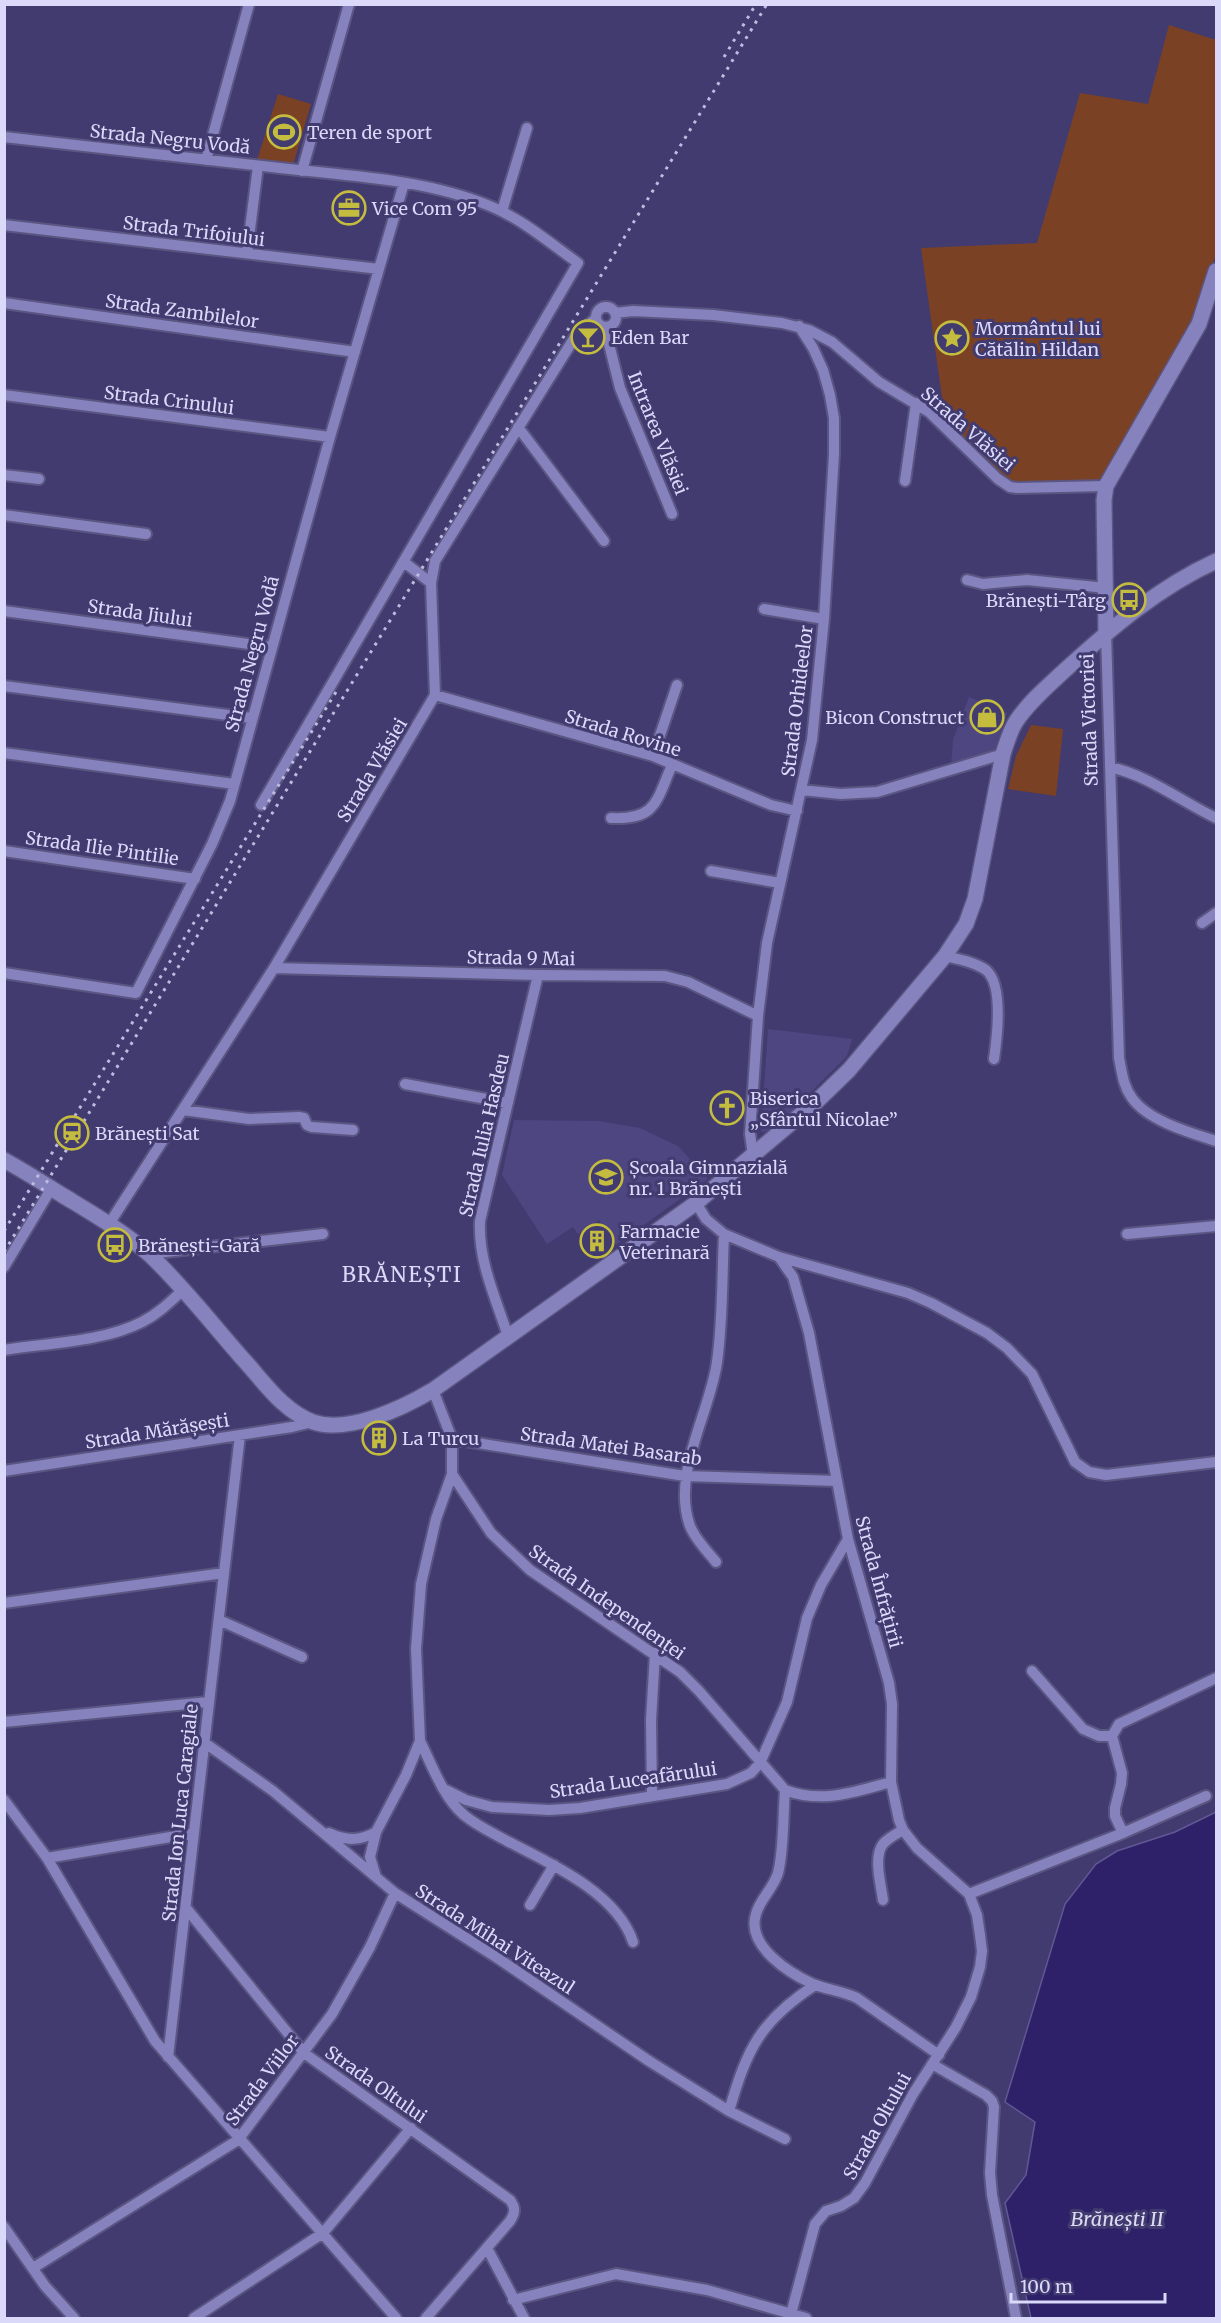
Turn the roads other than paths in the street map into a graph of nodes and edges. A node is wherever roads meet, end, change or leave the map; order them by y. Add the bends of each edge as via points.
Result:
1 (249, 4) edge
2 (349, 4) edge
3 (527, 128) dead end
4 (4, 137) edge
5 (206, 160) junction
6 (258, 166) junction
7 (302, 171) junction
8 (404, 183) junction
9 (502, 211) junction
10 (4, 225) edge
11 (247, 253) junction
12 (379, 269) junction
13 (1216, 271) edge
14 (4, 303) edge
15 (615, 313) junction
16 (596, 319) junction
17 (799, 326) junction
18 (605, 328) junction
19 (355, 352) junction
20 (4, 395) edge
21 (916, 403) junction
22 (518, 427) junction
23 (330, 437) junction
24 (4, 475) edge
25 (39, 479) dead end
26 (905, 481) dead end
27 (1106, 486) junction
28 (672, 514) dead end
29 (4, 515) edge
30 (146, 534) dead end
31 (604, 541) dead end
32 (1216, 561) edge
33 (404, 562) junction
34 (967, 580) dead end
35 (431, 582) junction
36 (1106, 588) junction
37 (764, 609) dead end
38 (4, 611) edge
39 (824, 619) junction
40 (1106, 633) junction
41 (271, 647) junction
42 (677, 685) dead end
43 (4, 686) edge
44 (435, 695) junction
45 (251, 718) junction
46 (4, 753) edge
47 (1003, 754) junction
48 (652, 756) junction
49 (672, 765) junction
50 (1110, 767) junction
51 (234, 784) junction
52 (801, 790) junction
53 (261, 805) dead end
54 (797, 811) junction
55 (612, 818) dead end
56 (1216, 818) edge
57 (4, 851) edge
58 (711, 871) dead end
59 (195, 879) junction
60 (780, 883) junction
61 (1216, 913) edge
62 (1202, 923) dead end
63 (945, 956) junction
64 (274, 968) junction
65 (4, 973) edge
66 (538, 975) junction
67 (758, 1016) junction
68 (994, 1059) dead end
69 (405, 1084) dead end
70 (508, 1103) junction
71 (183, 1110) junction
72 (353, 1130) dead end
73 (1216, 1141) edge
74 (753, 1155) junction
75 (4, 1160) edge
76 (51, 1189) junction
77 (696, 1203) junction
78 (109, 1224) junction
79 (1216, 1226) edge
80 (323, 1234) dead end
81 (724, 1234) junction
82 (1127, 1234) dead end
83 (148, 1254) junction
84 (779, 1257) junction
85 (4, 1267) edge
86 (183, 1290) junction
87 (508, 1336) junction
88 (4, 1350) edge
89 (433, 1390) junction
90 (314, 1422) junction
91 (240, 1435) junction
92 (452, 1439) junction
93 (1216, 1463) edge
94 (4, 1471) edge
95 (452, 1474) junction
96 (686, 1476) junction
97 (837, 1481) junction
98 (848, 1539) junction
99 (716, 1562) dead end
100 (224, 1573) junction
101 (4, 1603) edge
102 (219, 1620) junction
103 (655, 1653) junction
104 (302, 1657) dead end
105 (1032, 1671) dead end
106 (1216, 1678) edge
107 (208, 1702) junction
108 (4, 1722) edge
109 (1112, 1736) junction
110 (420, 1741) junction
111 (205, 1743) junction
112 (760, 1763) junction
113 (891, 1782) junction
114 (446, 1790) junction
115 (785, 1790) junction
116 (652, 1795) junction
117 (1206, 1796) dead end
118 (4, 1800) edge
119 (321, 1830) junction
120 (903, 1830) junction
121 (376, 1832) junction
122 (194, 1833) junction
123 (1123, 1833) junction
124 (47, 1858) junction
125 (554, 1865) junction
126 (376, 1879) junction
127 (395, 1893) junction
128 (969, 1894) junction
129 (883, 1900) dead end
130 (530, 1905) dead end
131 (186, 1908) junction
132 (633, 1942) dead end
133 (815, 1984) junction
134 (304, 2053) junction
135 (168, 2057) junction
136 (936, 2059) junction
137 (729, 2111) junction
138 (411, 2128) junction
139 (785, 2139) dead end
140 (238, 2140) junction
141 (4, 2227) edge
142 (323, 2234) junction
143 (487, 2248) junction
144 (33, 2268) junction
145 (513, 2300) junction
146 (791, 2314) junction
147 (74, 2319) edge
148 (194, 2319) edge
149 (396, 2319) edge
150 (426, 2319) edge
151 (524, 2319) edge
152 (806, 2319) edge
153 (1016, 2319) edge

1 - 5 street
2 - 7 street
3 - 9 street
4 - 5 street, Strada Negru Vodă
5 - 6 street, Strada Negru Vodă
6 - 7 street, Strada Negru Vodă
6 - 11 street
7 - 8 street, Strada Negru Vodă
8 - 9 street, Strada Negru Vodă
8 - 12 street, Strada Negru Vodă
9 - 33 street, Strada Negru Vodă via 578,263
10 - 11 street, Strada Trifoiului
11 - 12 street, Strada Trifoiului
12 - 19 street, Strada Negru Vodă
13 - 27 main road, Strada Victoriei via 1199,324
14 - 19 street, Strada Zambilelor
15 - 16 street via 608,307 601,308
15 - 17 street, Strada Vlăsiei via 713,315
15 - 18 street via 614,324
16 - 18 street
16 - 22 street via 575,337
17 - 21 street, Strada Vlăsiei via 826,338 867,374
17 - 39 street, Strada Orhideelor via 824,370 834,418
18 - 28 street, Intrarea Vlăsiei via 620,388
19 - 23 street, Strada Negru Vodă
20 - 23 street, Strada Crinului
21 - 26 street
21 - 27 street, Strada Vlăsiei via 1010,487
22 - 31 street
22 - 35 street via 435,561
23 - 41 street, Strada Negru Vodă
24 - 25 street
27 - 36 main road, Strada Victoriei
29 - 30 street
32 - 40 main road via 1168,587
33 - 35 street
33 - 53 street
34 - 36 street via 994,584 1027,580
35 - 44 street
36 - 40 main road, Strada Victoriei
37 - 39 street
38 - 41 street, Strada Jiului
39 - 52 street, Strada Orhideelor via 812,740
40 - 47 main road via 1022,712
40 - 50 street, Strada Victoriei
41 - 45 street, Strada Negru Vodă
42 - 48 street
43 - 45 street
44 - 48 street, Strada Rovine
44 - 64 street, Strada Vlăsiei
45 - 51 street, Strada Negru Vodă
46 - 51 street
47 - 52 street via 878,792
47 - 63 main road via 972,910
48 - 49 street, Strada Rovine
49 - 54 street, Strada Rovine via 771,805
49 - 55 street via 648,811 634,818
50 - 56 street via 1152,781
50 - 73 street, Strada Victoriei via 1119,1058 1124,1081 1139,1107
51 - 59 street, Strada Negru Vodă via 222,822
52 - 54 street, Strada Orhideelor
54 - 60 street, Strada Orhideelor
57 - 59 street, Strada Ilie Pintilie
58 - 60 street
59 - 65 street, Strada Negru Vodă via 136,993
60 - 67 street, Strada Orhideelor via 767,943
61 - 62 street
63 - 68 street via 976,964 995,983
63 - 74 main road via 849,1070
64 - 66 street, Strada 9 Mai
64 - 71 street, Strada Vlăsiei
66 - 67 street, Strada 9 Mai via 676,977
66 - 70 street, Strada Iulia Hasdeu
67 - 74 street, Strada Orhideelor via 750,1134
69 - 70 street
70 - 87 street, Strada Iulia Hasdeu via 480,1235 483,1260
71 - 72 street via 249,1119 299,1117 312,1127
71 - 78 street, Strada Vlăsiei
74 - 77 main road
75 - 76 main road
76 - 78 main road
76 - 85 street
77 - 81 street via 706,1219
77 - 87 main road
78 - 83 main road
79 - 82 street
80 - 83 street
81 - 84 street
81 - 96 street via 718,1360
83 - 86 main road
84 - 93 street via 881,1284 931,1303 987,1333 1032,1374 1076,1462 1089,1472 1106,1475
84 - 97 street, Strada Înfrățirii via 793,1277 809,1333
86 - 88 street via 160,1311 120,1331
86 - 90 main road via 280,1400
87 - 89 main road
89 - 90 main road via 399,1408 358,1422
89 - 92 street
90 - 91 street, Strada Mărășești
91 - 94 street, Strada Mărășești
91 - 100 street, Strada Ion Luca Caragiale
92 - 95 street
92 - 96 street, Strada Matei Basarab
95 - 103 street, Strada Independenței via 491,1533 515,1558
95 - 110 street via 436,1519 421,1584 416,1649
96 - 97 street, Strada Matei Basarab
96 - 99 street via 689,1524
97 - 98 street, Strada Înfrățirii
98 - 112 street via 807,1618 787,1702
98 - 113 street, Strada Înfrățirii via 889,1683
100 - 101 street
100 - 102 street, Strada Ion Luca Caragiale
102 - 104 street
102 - 107 street, Strada Ion Luca Caragiale
103 - 112 street, Strada Independenței via 699,1691
103 - 116 street
105 - 109 street via 1083,1729 1099,1736
106 - 109 street via 1119,1724
107 - 108 street
107 - 111 street, Strada Ion Luca Caragiale
109 - 123 street via 1122,1773 1115,1816
110 - 114 street
110 - 121 street
111 - 119 street, Strada Mihai Viteazul
111 - 122 street, Strada Ion Luca Caragiale
112 - 115 street, Strada Independenței
112 - 116 street, Strada Luceafărului via 752,1773 727,1784
113 - 115 street via 824,1798
113 - 120 street, Strada Înfrățirii
114 - 116 street, Strada Luceafărului via 485,1805 540,1810 580,1808
114 - 125 street via 456,1808 473,1822
115 - 133 street via 779,1869 774,1886 756,1914 755,1925 771,1956
117 - 123 street
118 - 124 street
119 - 121 street via 352,1840
119 - 126 street, Strada Mihai Viteazul
120 - 128 street, Strada Înfrățirii via 917,1848
120 - 129 street via 880,1849
121 - 126 street via 370,1857
122 - 124 street
122 - 131 street, Strada Ion Luca Caragiale
123 - 128 street
124 - 135 street via 138,2017
125 - 130 street
125 - 132 street via 610,1906 626,1923
126 - 127 street, Strada Mihai Viteazul
127 - 134 street, Strada Viilor via 351,1983
127 - 137 street, Strada Mihai Viteazul
128 - 136 street via 977,1915 981,1967 965,2010
131 - 134 street, Strada Oltului
131 - 135 street, Strada Ion Luca Caragiale
133 - 136 street via 857,1998
133 - 137 street via 760,2034 745,2059
134 - 138 street, Strada Oltului
134 - 140 street, Strada Viilor
135 - 140 street
136 - 146 street, Strada Oltului via 866,2183 854,2198 826,2211 815,2223
136 - 153 street, Strada Oltului via 986,2095 994,2107 992,2195
137 - 139 street, Strada Mihai Viteazul
138 - 142 street
138 - 143 street, Strada Oltului via 515,2207 514,2214
140 - 142 street
140 - 144 street, Strada Viilor
141 - 144 street
142 - 148 street
142 - 149 street
143 - 145 street
143 - 150 street
144 - 147 street
145 - 146 street via 616,2274 707,2290
145 - 151 street
146 - 152 street

